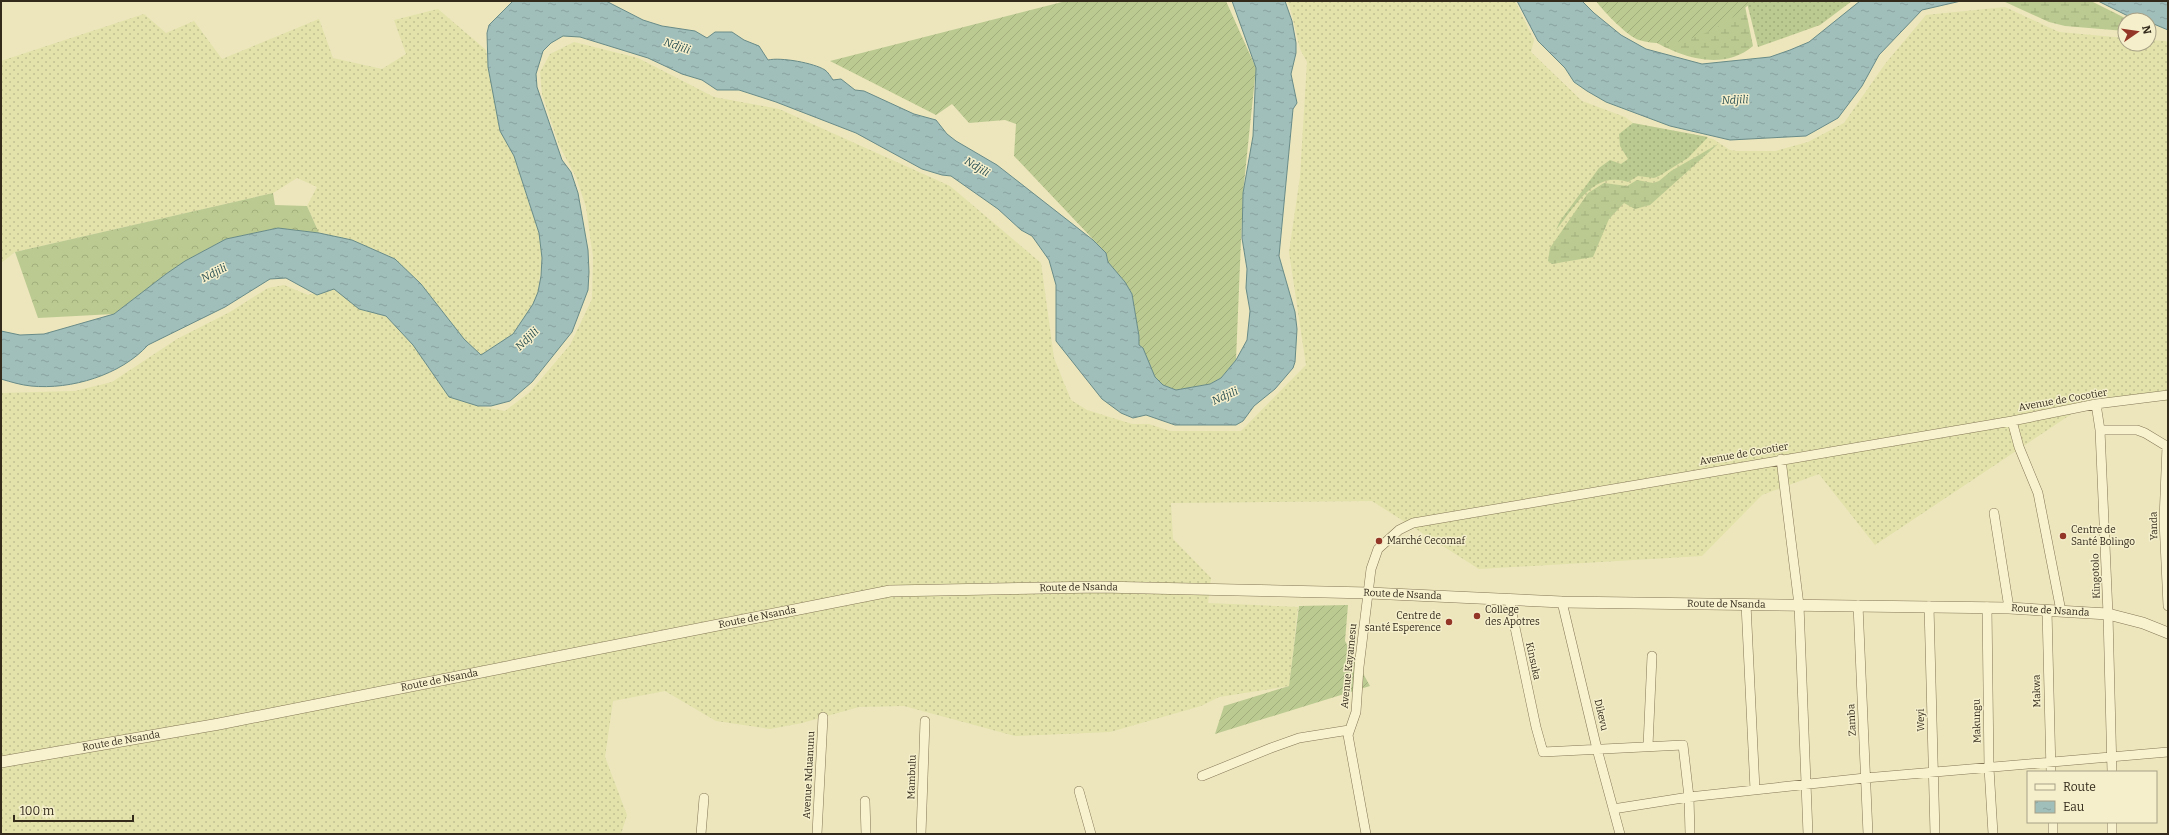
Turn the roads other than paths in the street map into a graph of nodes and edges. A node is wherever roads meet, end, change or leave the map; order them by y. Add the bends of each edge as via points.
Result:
1 (2168, 395) edge
2 (2096, 404) junction
3 (2012, 421) junction
4 (2100, 430) junction
5 (2168, 447) edge
6 (1781, 459) junction
7 (1994, 513) dead end
8 (1369, 593) junction
9 (1508, 599) junction
10 (1562, 602) junction
11 (1746, 604) junction
12 (1799, 605) junction
13 (1858, 605) junction
14 (1929, 606) junction
15 (2168, 606) edge
16 (1987, 607) junction
17 (2009, 608) junction
18 (2046, 610) junction
19 (2061, 611) junction
20 (2108, 614) junction
21 (2168, 633) edge
22 (1652, 656) dead end
23 (824, 717) dead end
24 (925, 721) dead end
25 (1349, 730) junction
26 (1648, 746) junction
27 (1598, 749) junction
28 (2168, 752) edge
29 (2112, 756) junction
30 (2050, 761) junction
31 (1, 762) edge
32 (1989, 768) junction
33 (2050, 771) edge
34 (2112, 771) edge
35 (1934, 773) junction
36 (1202, 776) dead end
37 (1865, 778) junction
38 (1805, 784) junction
39 (1079, 790) dead end
40 (1755, 790) junction
41 (1689, 797) junction
42 (704, 798) dead end
43 (866, 801) dead end
44 (1613, 809) junction
45 (2053, 823) edge
46 (2112, 823) edge
47 (701, 834) edge
48 (817, 834) edge
49 (866, 834) edge
50 (921, 834) edge
51 (1091, 834) edge
52 (1366, 834) edge
53 (1620, 834) edge
54 (1690, 834) edge
55 (1808, 834) edge
56 (1868, 834) edge
57 (1935, 834) edge
58 (1993, 834) edge
59 (2053, 834) edge
60 (2112, 834) edge

1 - 2 street, Avenue de Cocotier
2 - 3 street, Avenue de Cocotier
2 - 4 street, Kingotolo
3 - 6 street, Avenue de Cocotier
3 - 19 street via 2019,447 2038,493
4 - 5 street via 2137,430
4 - 20 street, Kingotolo
5 - 15 street, Yanda via 2164,520
6 - 8 street, Avenue de Cocotier via 1413,522 1399,530 1378,549 1371,569
6 - 12 street
7 - 17 street
8 - 9 street, Route de Nsanda
8 - 25 street, Avenue Kayamesu via 1356,712
8 - 31 street, Route de Nsanda via 1100,586 890,591 219,724
9 - 10 street, Route de Nsanda
9 - 27 street, Kinsuka via 1536,727 1544,752
10 - 11 street, Route de Nsanda
10 - 27 street, Dikevu
11 - 12 street, Route de Nsanda
11 - 40 street
12 - 13 street, Route de Nsanda
12 - 38 street
13 - 14 street, Route de Nsanda
13 - 37 street, Zamba
14 - 16 street, Route de Nsanda
14 - 35 street, Weyi
16 - 17 street, Route de Nsanda
16 - 32 street, Makungu
17 - 18 street, Route de Nsanda
18 - 19 street, Route de Nsanda
18 - 30 street, Makwa
19 - 20 street, Route de Nsanda
20 - 21 street, Route de Nsanda
20 - 29 street, Kingotolo
22 - 26 street
23 - 48 street, Avenue Nduanunu
24 - 50 street, Mambulu
25 - 36 street via 1299,738
25 - 52 street, Avenue Kayamesu
26 - 27 street
26 - 41 street via 1683,745
27 - 44 street, Dikevu
28 - 29 street
29 - 30 street
29 - 34 street, Kingotolo
30 - 32 street
30 - 33 street, Makwa
32 - 35 street
32 - 58 street, Makungu
35 - 37 street
35 - 57 street, Weyi
37 - 38 street
37 - 56 street, Zamba
38 - 40 street
38 - 55 street
39 - 51 street
40 - 41 street
41 - 44 street
41 - 54 street
42 - 47 street
43 - 49 street
44 - 53 street, Dikevu
45 - 59 street
46 - 60 street

